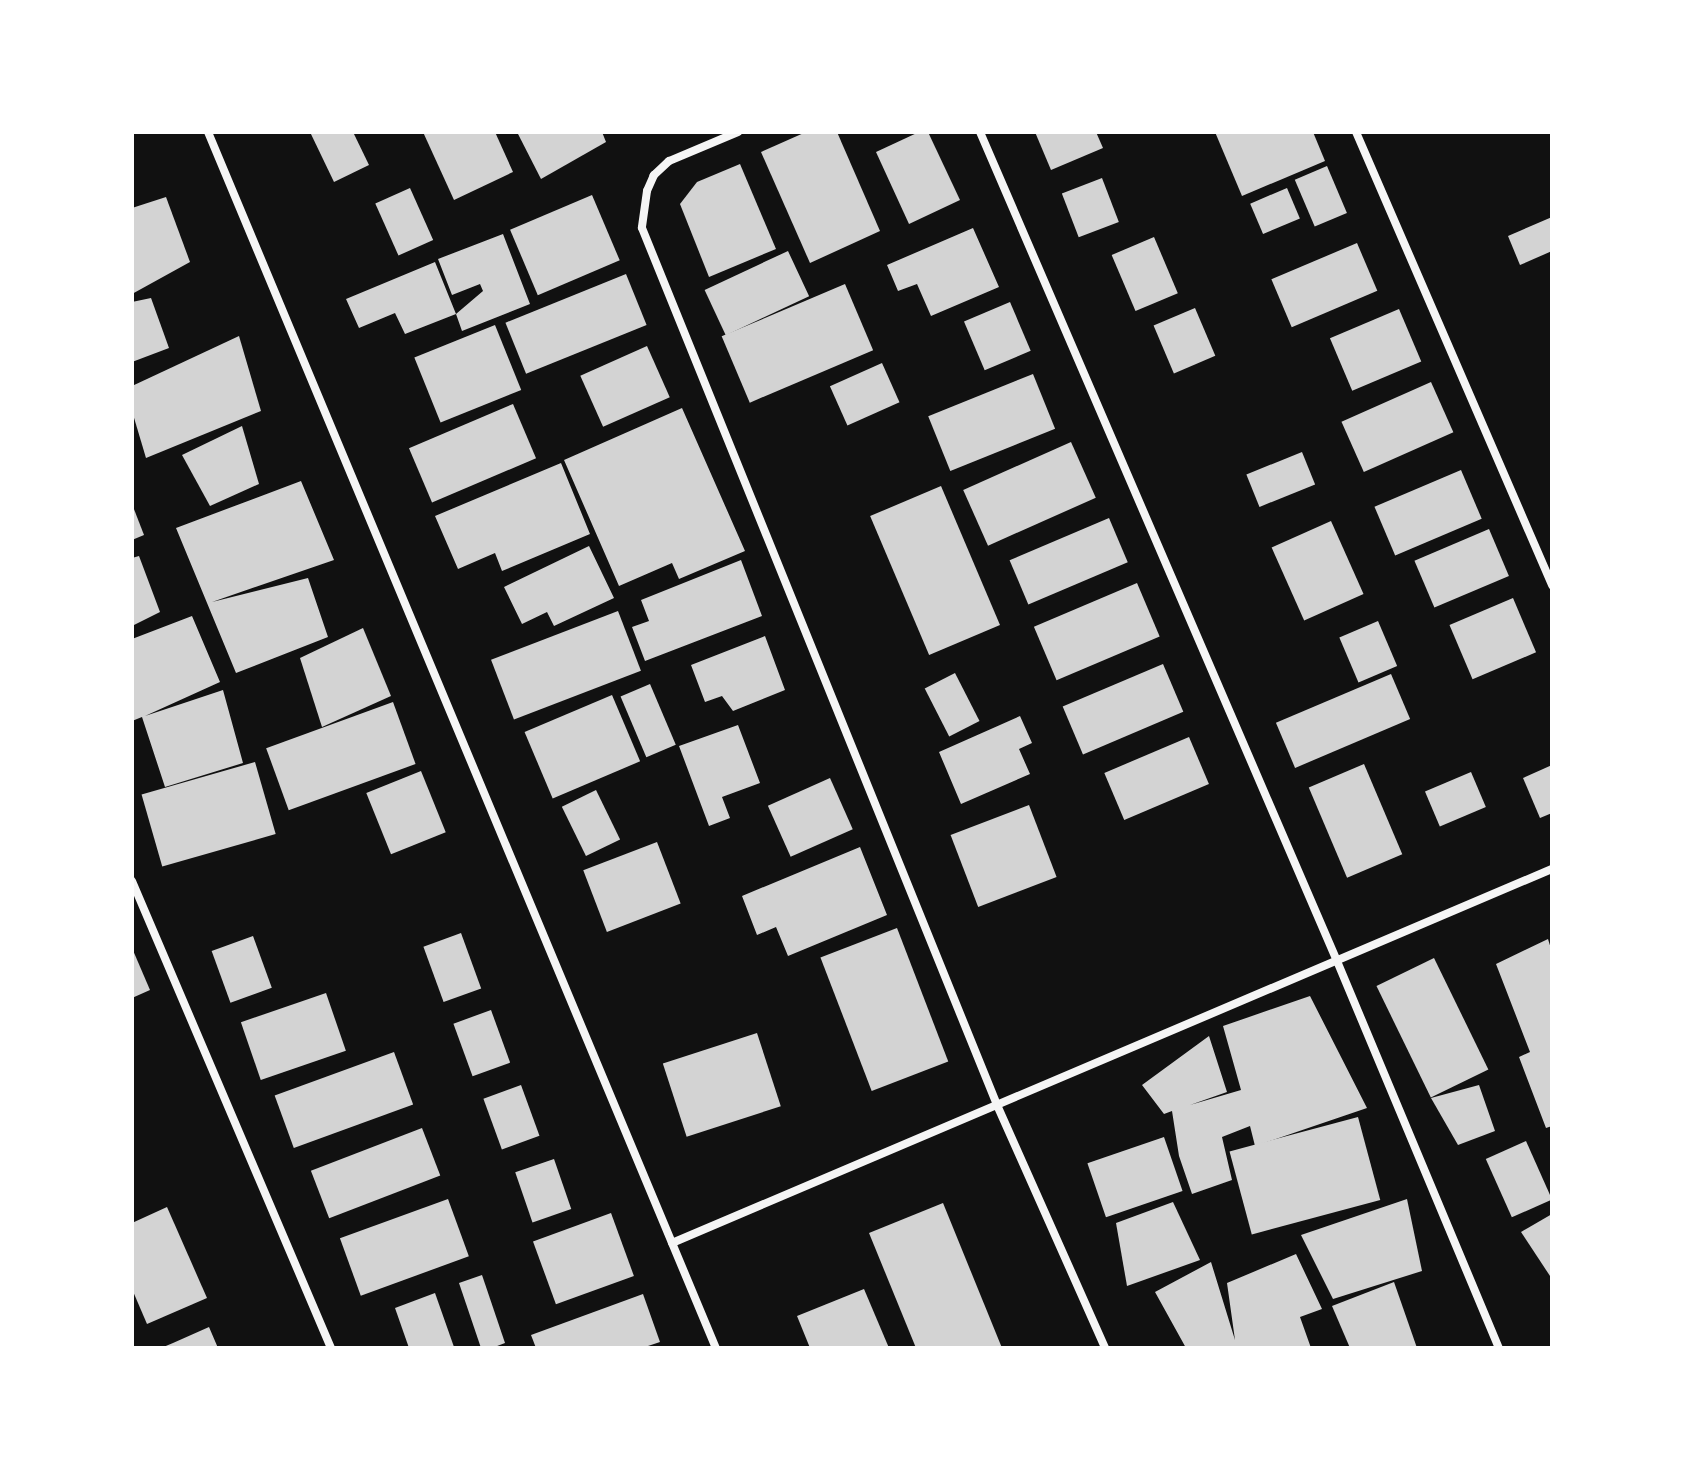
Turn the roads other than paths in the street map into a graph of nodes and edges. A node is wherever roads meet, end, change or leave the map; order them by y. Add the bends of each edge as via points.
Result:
1 (208, 132) edge
2 (738, 132) edge
3 (980, 132) edge
4 (1356, 132) edge
5 (1552, 585) edge
6 (1552, 869) edge
7 (132, 881) edge
8 (1337, 961) junction
9 (997, 1105) junction
10 (672, 1243) junction
11 (331, 1348) edge
12 (716, 1348) edge
13 (1105, 1348) edge
14 (1499, 1348) edge

1 - 10 street
2 - 9 street via 669,161 654,175 642,228
3 - 8 street
4 - 5 street
6 - 8 street
7 - 11 street
8 - 9 street
8 - 14 street
9 - 10 street
9 - 13 street
10 - 12 street

